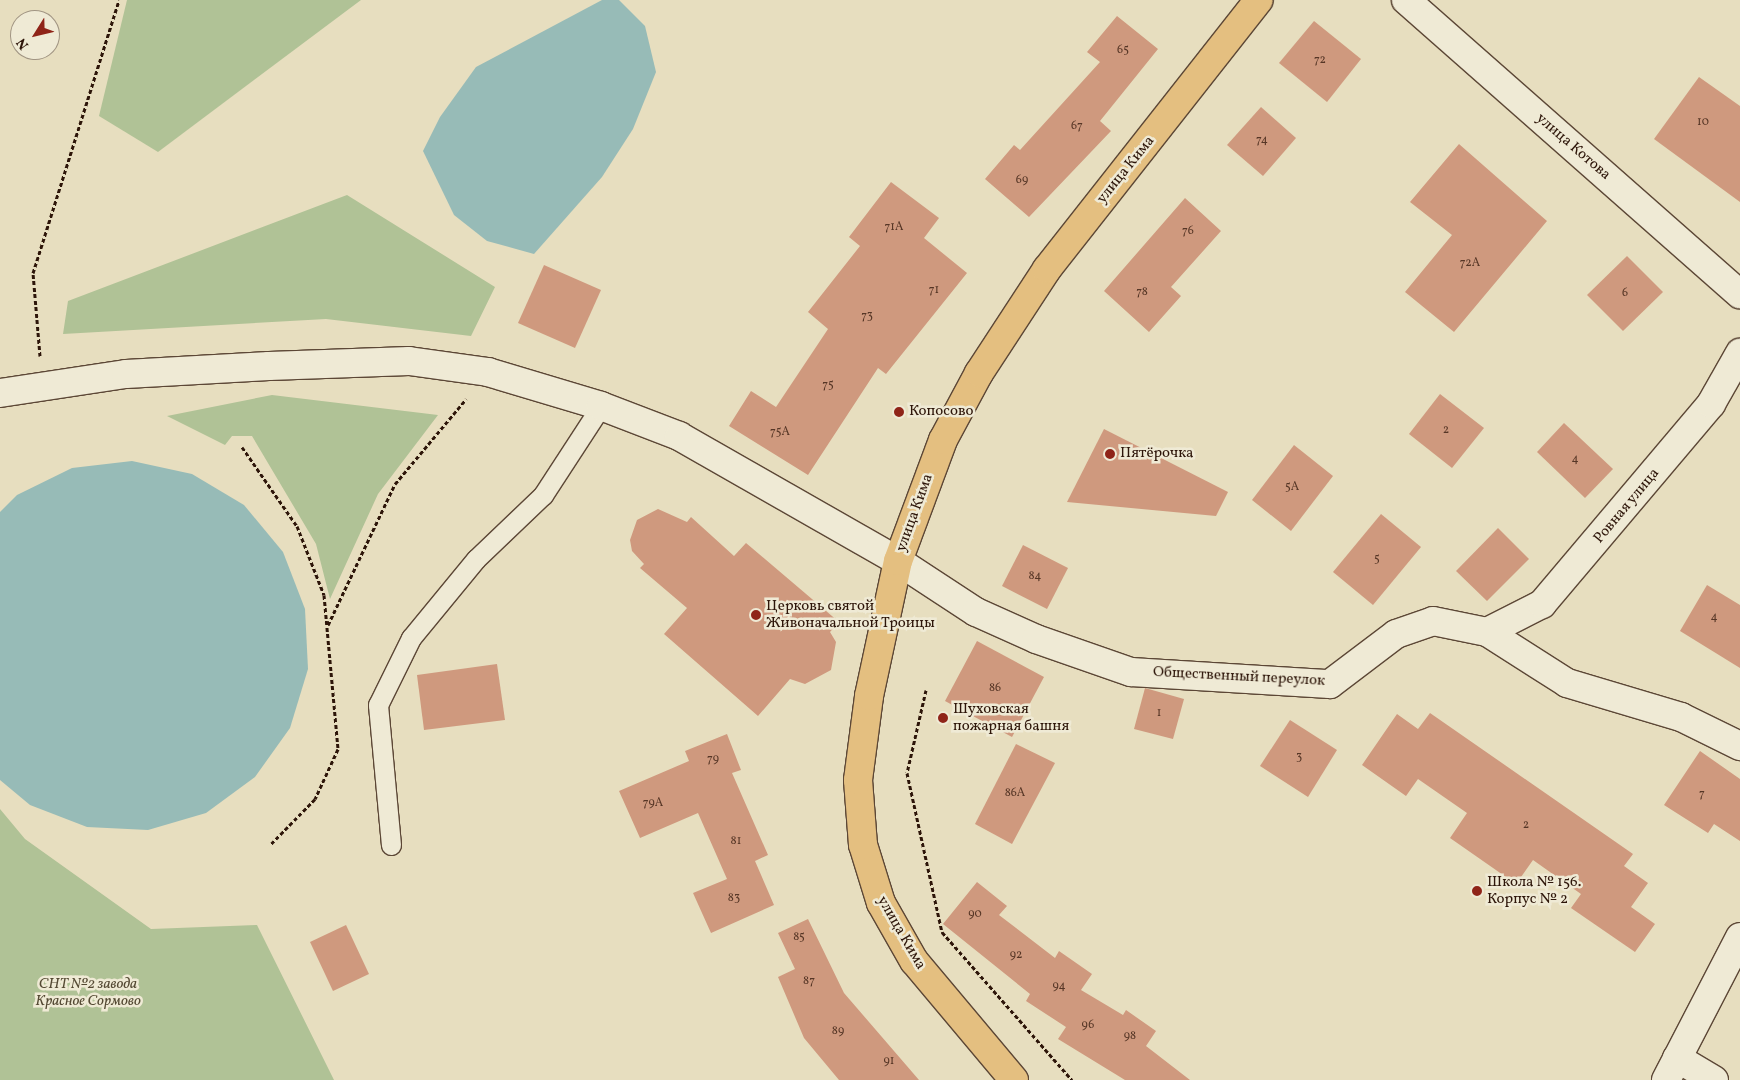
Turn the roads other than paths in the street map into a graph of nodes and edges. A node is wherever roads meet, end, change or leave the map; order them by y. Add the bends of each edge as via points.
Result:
1 (1259, 0) edge
2 (1406, 0) edge
3 (1740, 294) edge
4 (1740, 353) edge
5 (0, 393) edge
6 (601, 406) junction
7 (898, 561) junction
8 (1487, 632) junction
9 (1740, 746) edge
10 (391, 844) dead end
11 (1740, 937) edge
12 (1672, 1069) edge
13 (1014, 1080) edge
14 (1714, 1080) edge

1 - 7 main road, улица Кима via 1047,269 979,373 943,440
2 - 3 street, улица Котова
4 - 8 street, Ровная улица via 1711,404 1548,597
5 - 6 street, Общественный переулок via 126,374 400,361 488,372
6 - 7 street, Общественный переулок via 679,436
6 - 10 lane via 543,495 476,559 411,638 382,697 378,706
7 - 8 street, Общественный переулок via 976,612 1036,639 1131,672 1330,684 1396,634 1433,621
7 - 13 main road, улица Кима via 869,696 858,780 863,845 881,903 914,961
8 - 9 street, Общественный переулок via 1567,683 1681,717
11 - 12 street
12 - 14 street

